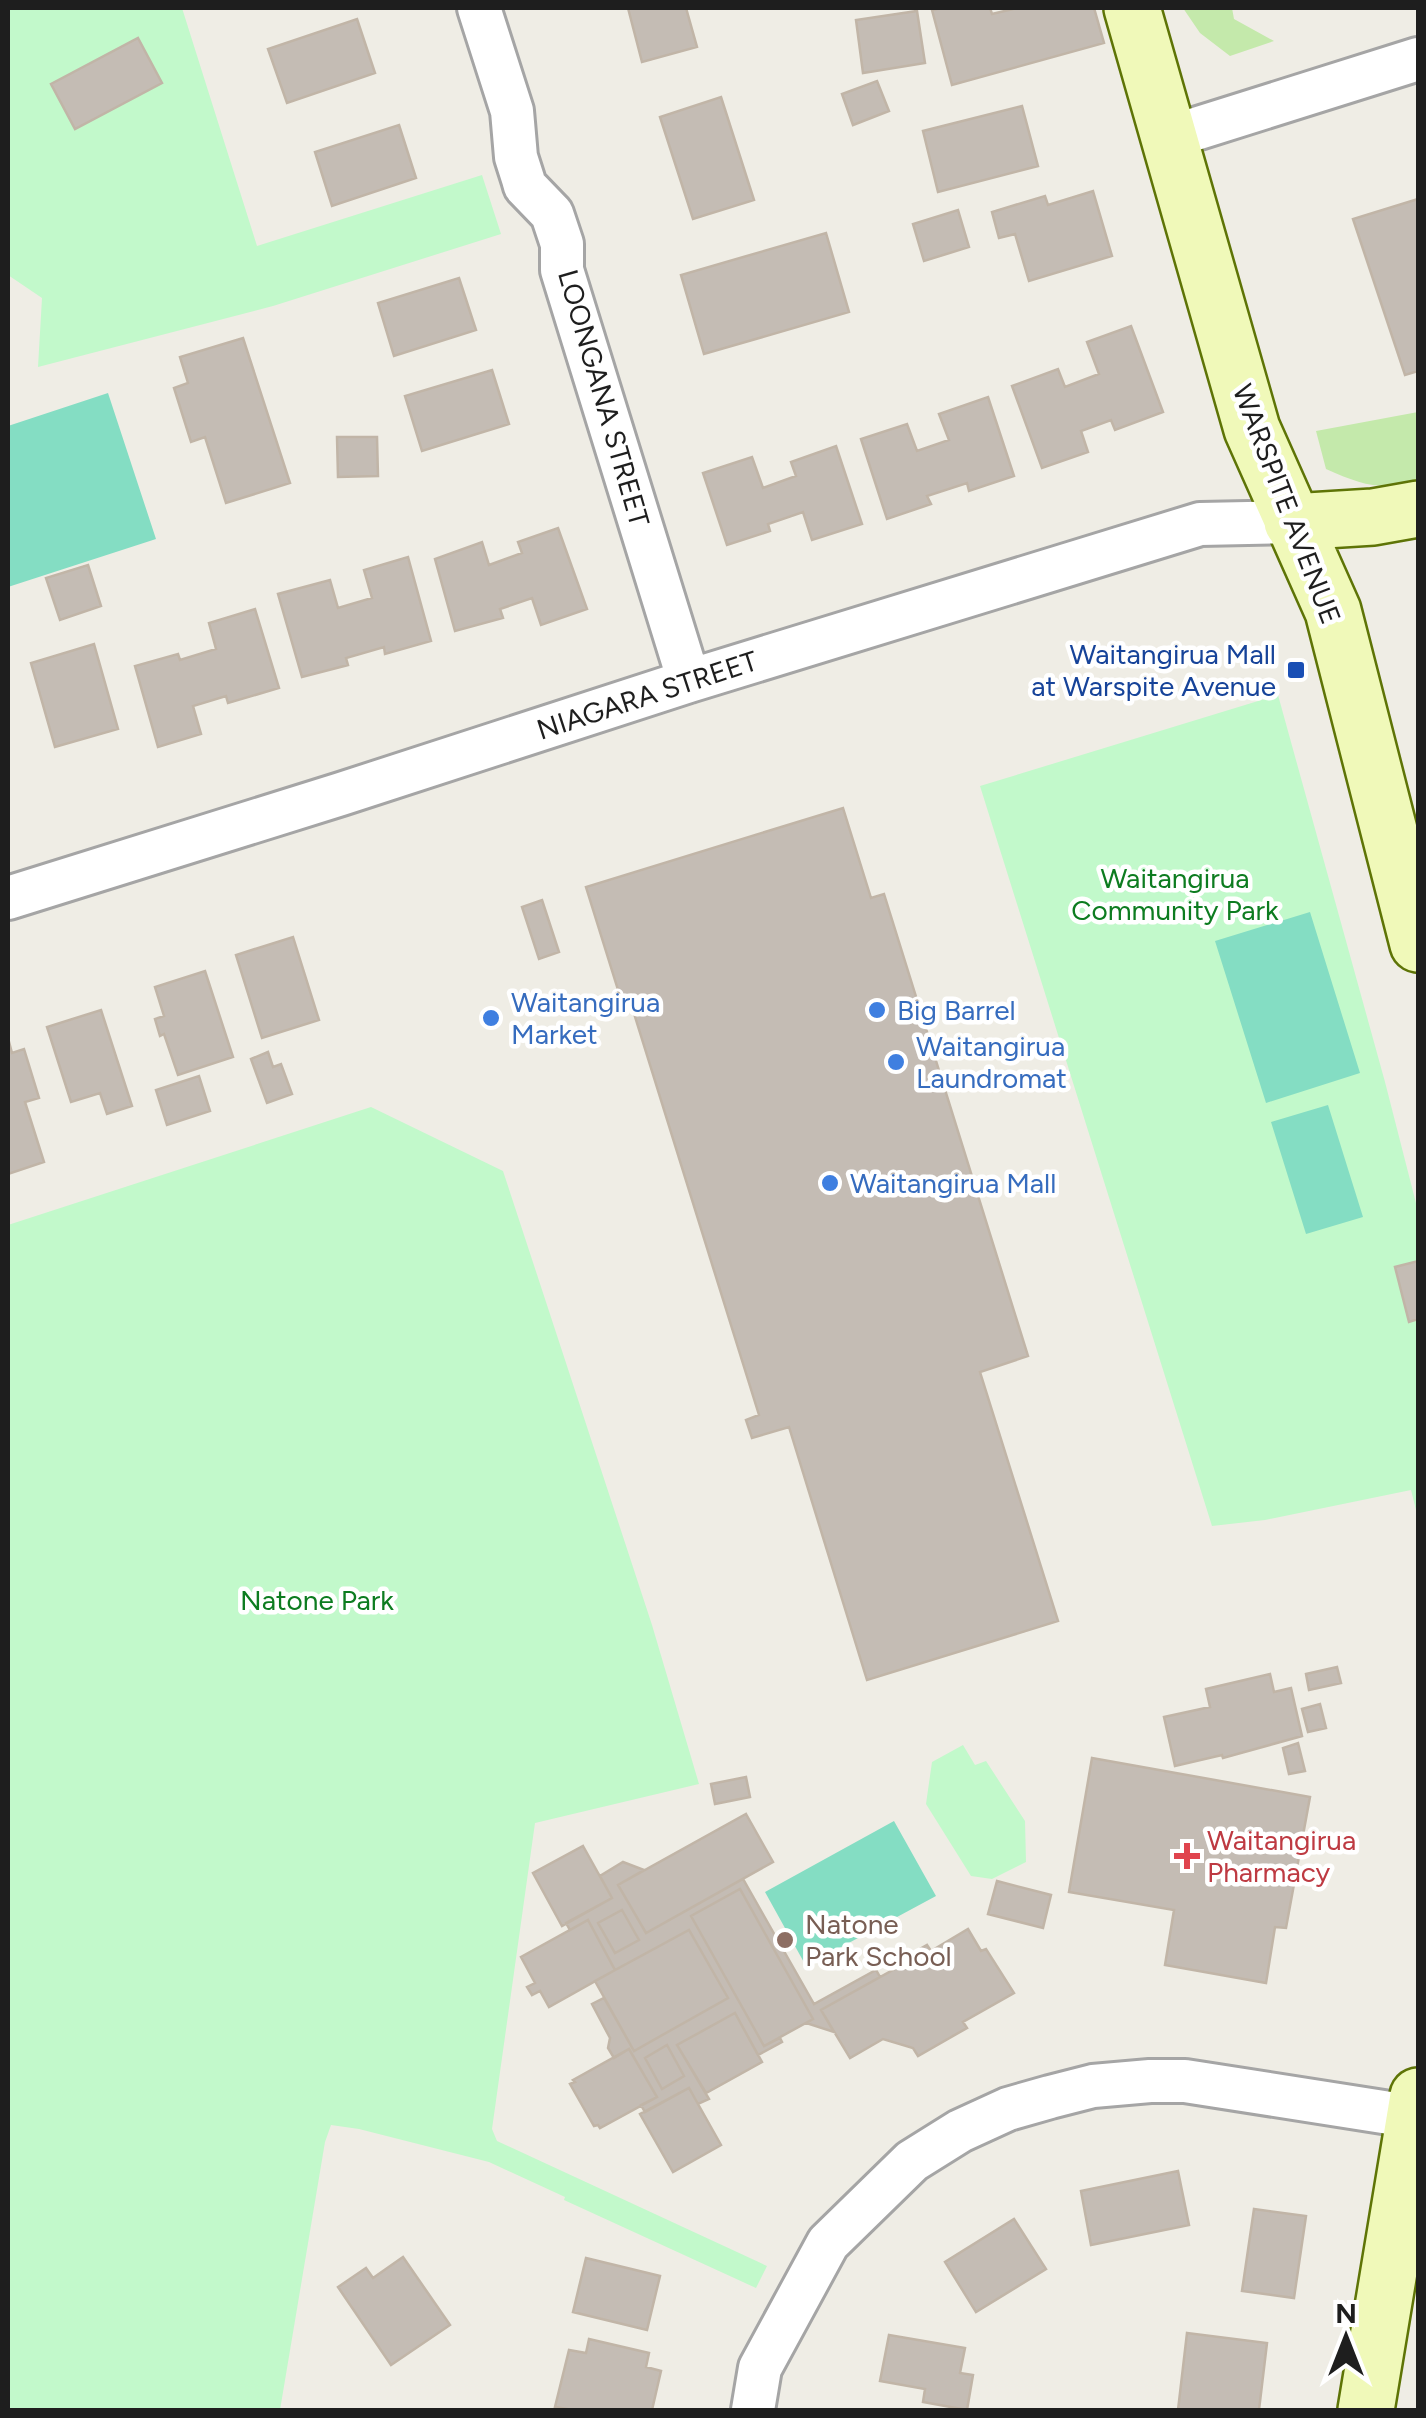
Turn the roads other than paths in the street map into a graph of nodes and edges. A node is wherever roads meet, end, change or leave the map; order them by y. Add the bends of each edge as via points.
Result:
1 (480, 8) edge
2 (1132, 8) edge
3 (1418, 58) edge
4 (1170, 136) junction
5 (1418, 510) edge
6 (1292, 522) junction
7 (689, 681) junction
8 (8, 898) edge
9 (1418, 944) edge
10 (1417, 2107) edge
11 (754, 2410) edge
12 (1366, 2410) edge

1 - 7 street, LOONGANA STREET via 512,111 516,158 525,186 552,214 562,244 562,270
2 - 4 main road, WARSPITE AVENUE
3 - 4 street
4 - 6 main road, WARSPITE AVENUE via 1252,428
5 - 6 main road
6 - 7 street, NIAGARA STREET via 1200,524
6 - 9 main road, WARSPITE AVENUE via 1332,611
7 - 8 street, NIAGARA STREET
10 - 11 street via 1150,2082 1050,2096 960,2131 912,2161 828,2242 760,2368
10 - 12 main road

